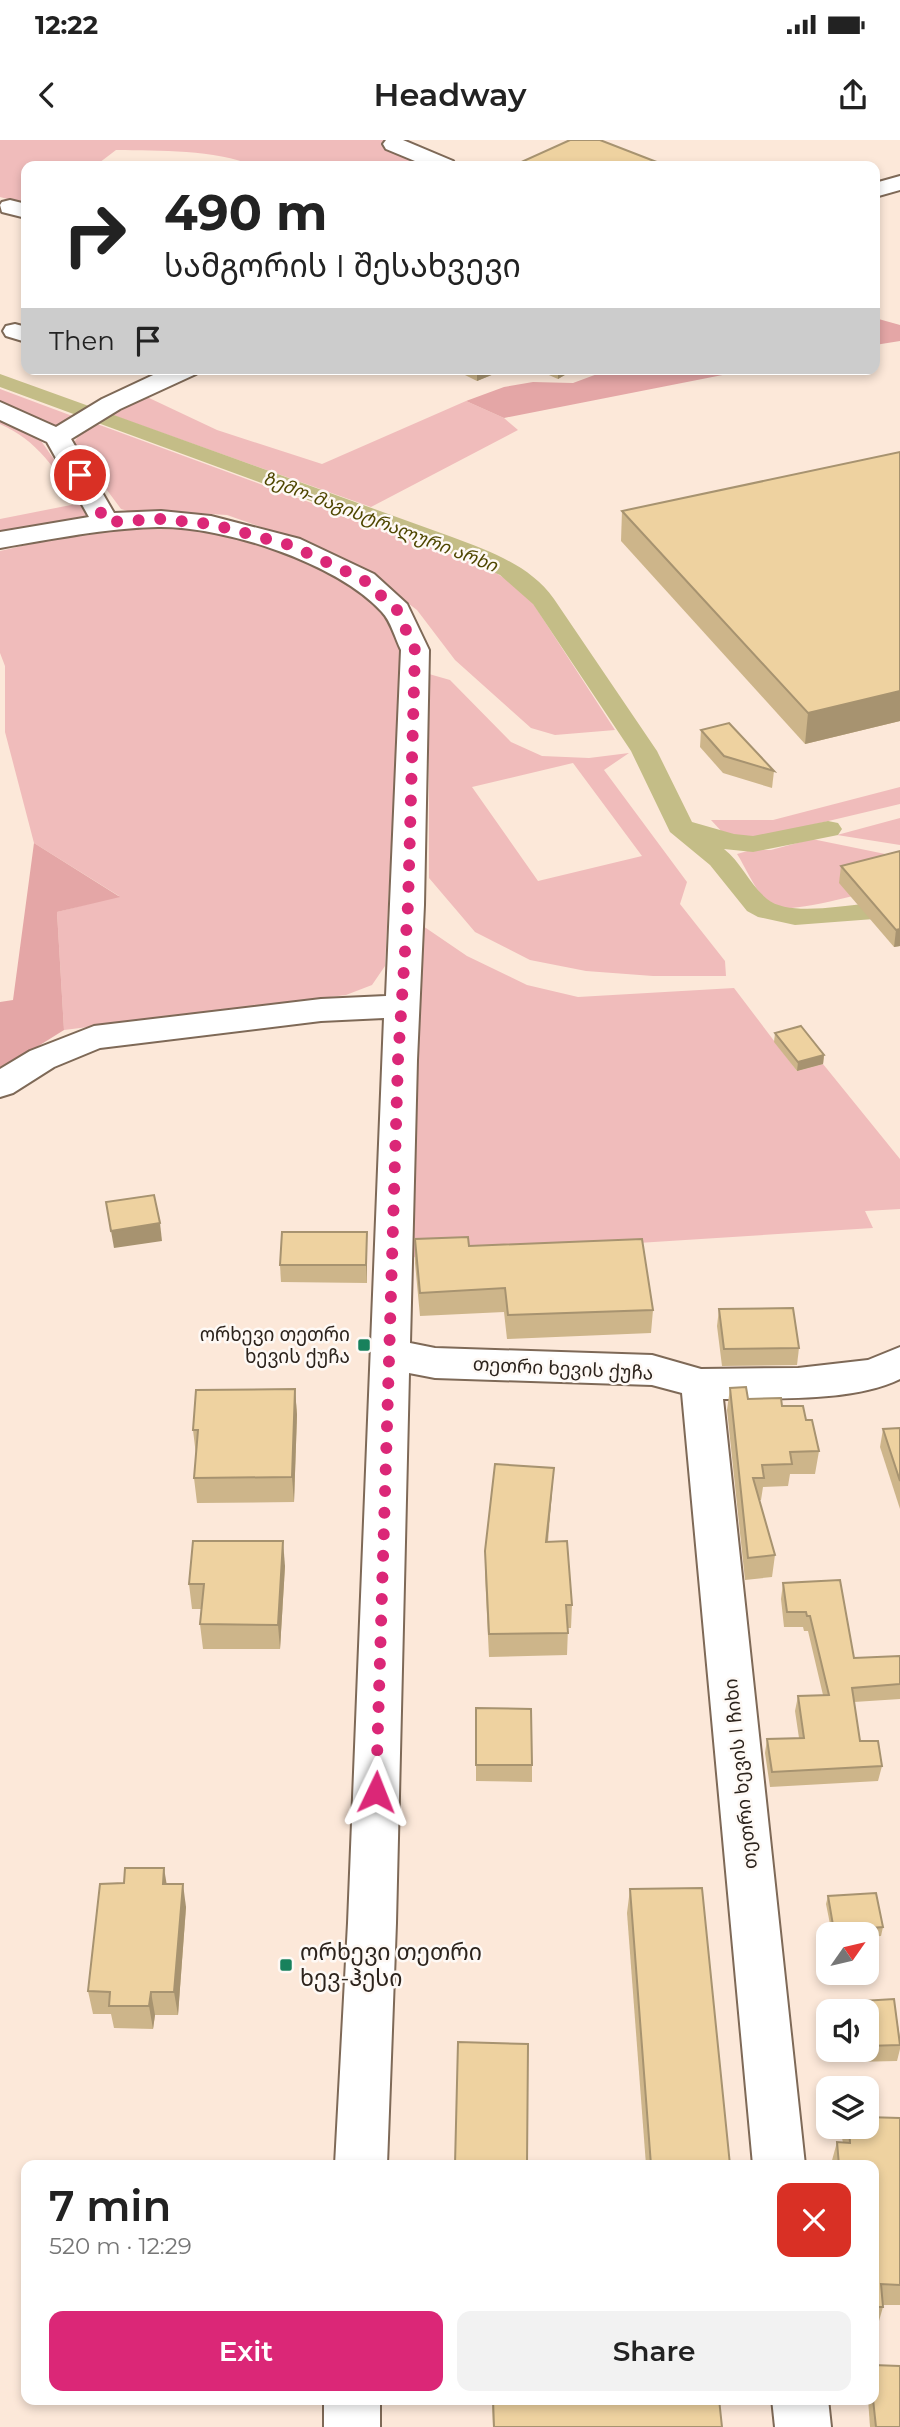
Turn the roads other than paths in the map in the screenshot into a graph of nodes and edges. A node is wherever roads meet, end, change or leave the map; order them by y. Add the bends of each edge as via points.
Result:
1 (394, 144) dead end
2 (433, 161) edge
3 (900, 183) edge
4 (880, 189) edge
5 (174, 375) edge
6 (0, 410) edge
7 (57, 436) junction
8 (106, 522) junction
9 (0, 540) edge
10 (400, 1006) junction
11 (0, 1085) edge
12 (389, 1354) junction
13 (900, 1362) edge
14 (701, 1384) junction
15 (360, 2160) edge
16 (779, 2160) edge
17 (352, 2405) edge
18 (801, 2405) edge
19 (352, 2427) edge
20 (803, 2427) edge

1 - 2 street
3 - 4 street
5 - 7 street
6 - 7 street
7 - 8 street
8 - 9 street
8 - 10 street via 160,519 211,524 290,545 364,580 397,610 415,650 408,905
10 - 11 street via 321,1010 94,1037 42,1059
10 - 12 street
12 - 14 street, თეთრი ხევის ქუჩა via 435,1363 652,1370
12 - 15 street
13 - 14 street, თეთრი ხევის ქუჩა via 875,1374 798,1383
14 - 16 street, თეთრი ხევის I ჩიხი
17 - 19 street
18 - 20 street

